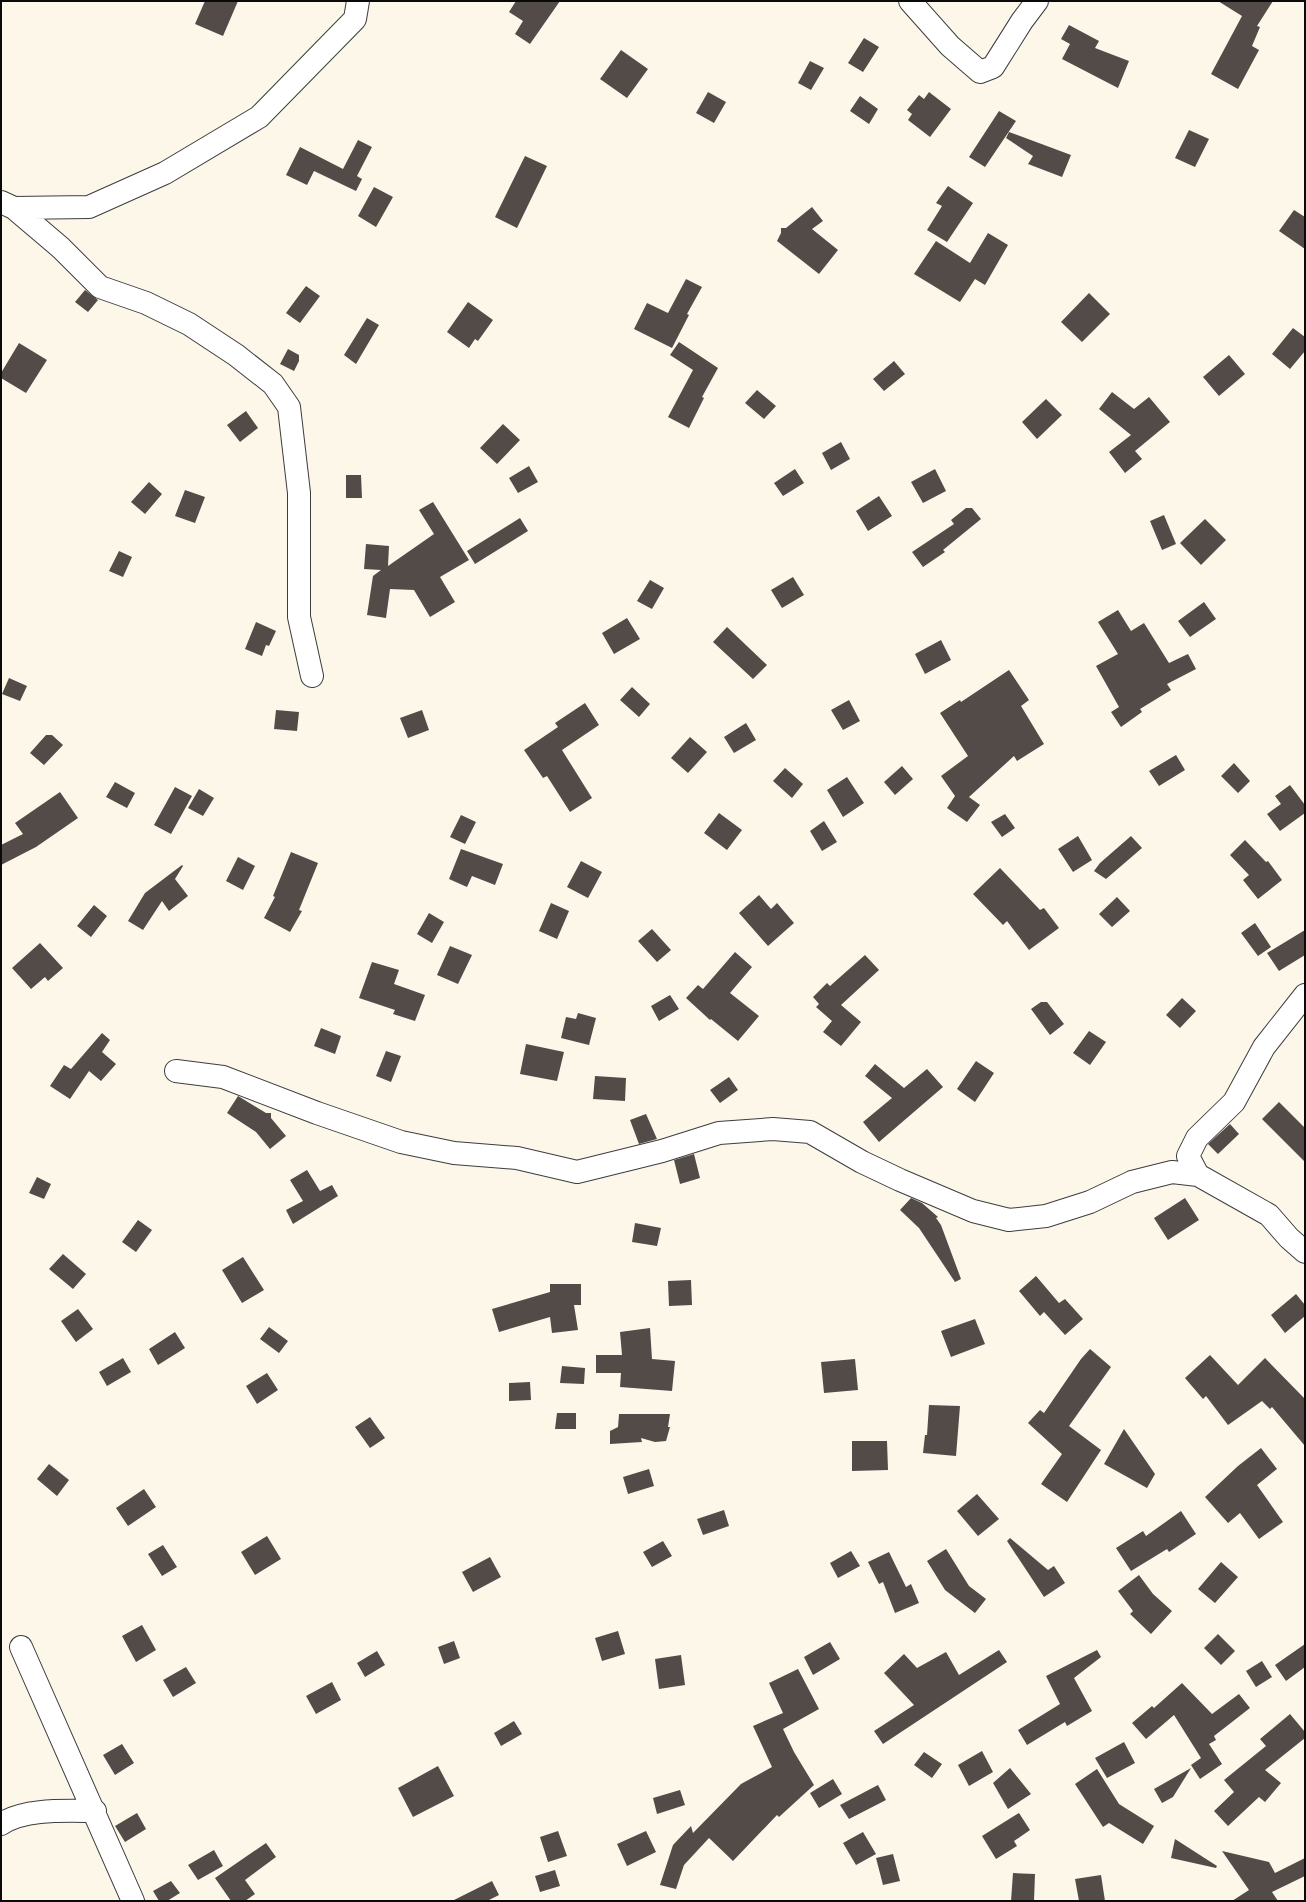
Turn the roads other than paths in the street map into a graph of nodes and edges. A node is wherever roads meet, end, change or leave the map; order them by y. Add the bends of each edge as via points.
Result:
1 (358, 1) edge
2 (910, 1) edge
3 (1037, 1) edge
4 (7, 205) edge
5 (312, 676) dead end
6 (1305, 995) edge
7 (176, 1071) dead end
8 (1198, 1175) junction
9 (1305, 1252) edge
10 (21, 1647) dead end
11 (95, 1811) junction
12 (1, 1824) edge
13 (133, 1901) edge

1 - 4 street via 355,19 259,117 165,173 89,207
2 - 3 street via 950,46 980,72 993,67
4 - 5 street via 60,248 100,287 146,303 189,324 236,355 273,384 289,407 299,493 299,617
6 - 8 street via 1264,1046 1234,1102 1197,1138 1188,1156
7 - 8 street via 223,1076 400,1142 454,1154 517,1158 577,1172 662,1151 719,1132 772,1129 810,1132 900,1180 973,1211 1009,1220 1046,1216 1090,1202 1132,1182 1172,1172
8 - 9 street via 1269,1214
10 - 11 street
11 - 12 street via 52,1811 10,1818
11 - 13 street

